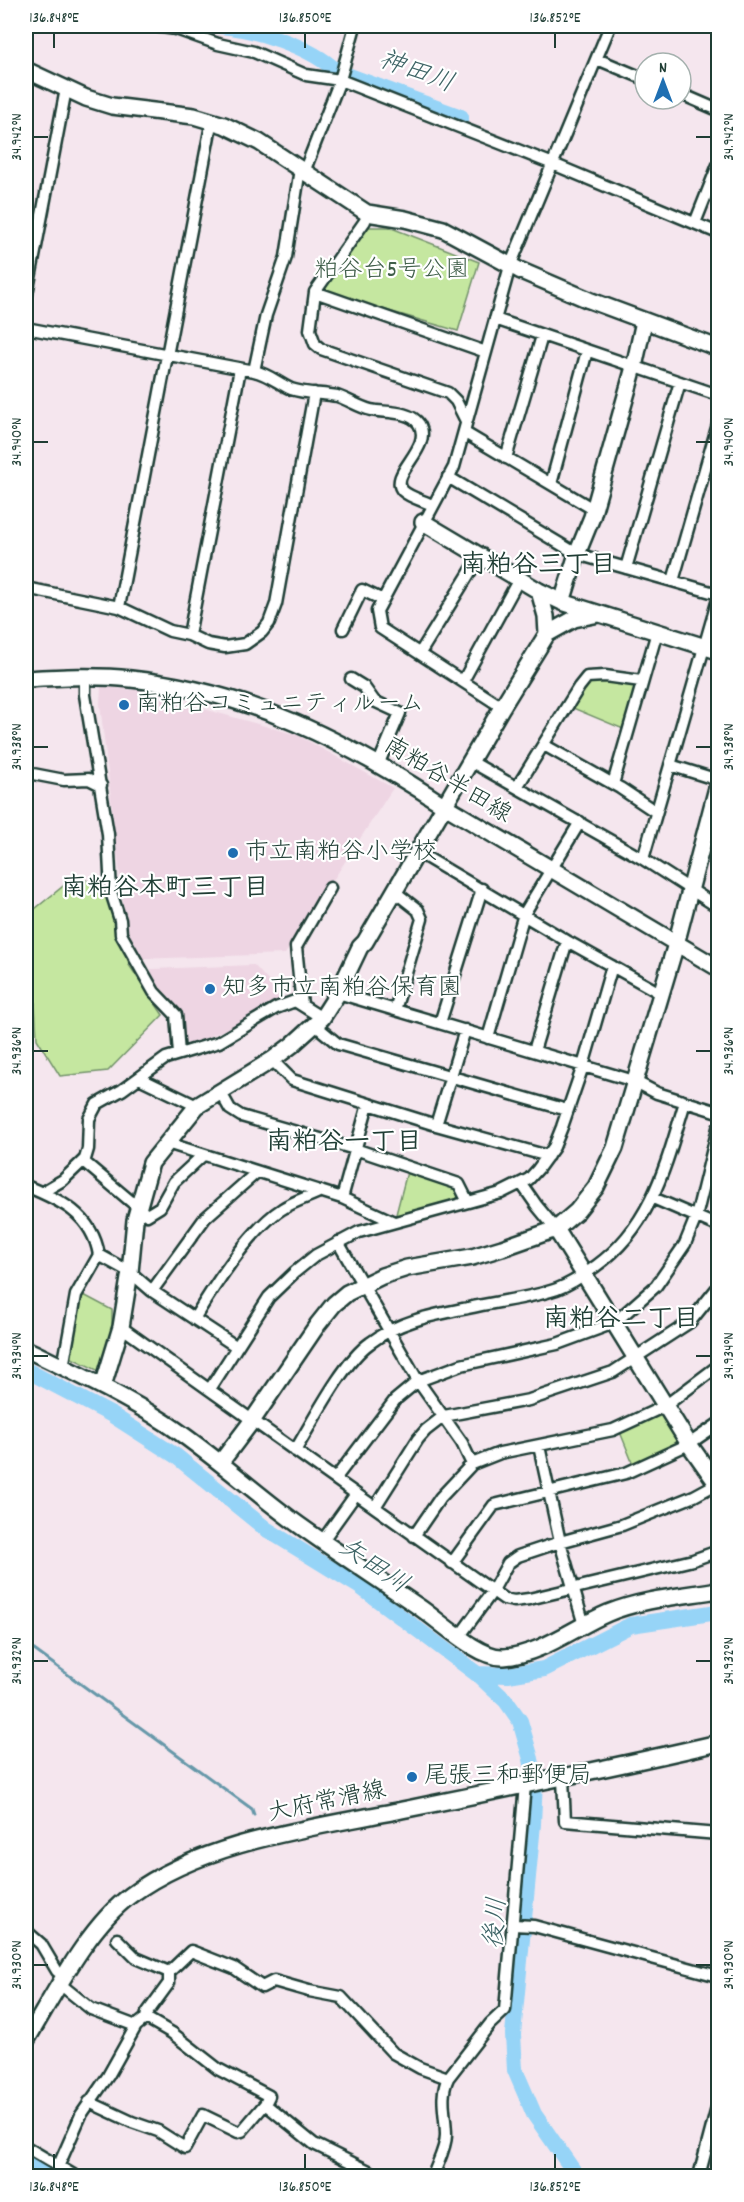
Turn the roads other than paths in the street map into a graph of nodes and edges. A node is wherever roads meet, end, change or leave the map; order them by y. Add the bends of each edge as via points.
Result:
1 (154, 26) edge
2 (355, 26) edge
3 (610, 26) edge
4 (597, 59) junction
5 (26, 70) edge
6 (633, 74) edge
7 (340, 80) junction
8 (66, 89) junction
9 (693, 99) edge
10 (718, 110) edge
11 (212, 120) junction
12 (553, 164) junction
13 (718, 165) edge
14 (302, 170) junction
15 (367, 213) junction
16 (695, 223) junction
17 (718, 233) edge
18 (510, 266) junction
19 (315, 292) junction
20 (26, 299) edge
21 (495, 320) junction
22 (644, 321) junction
23 (26, 328) edge
24 (542, 336) junction
25 (718, 348) edge
26 (587, 351) junction
27 (486, 352) junction
28 (168, 355) junction
29 (634, 367) junction
30 (240, 369) junction
31 (254, 371) junction
32 (680, 382) junction
33 (314, 393) junction
34 (718, 395) edge
35 (466, 421) junction
36 (718, 424) edge
37 (465, 433) junction
38 (506, 458) junction
39 (448, 477) junction
40 (551, 484) junction
41 (432, 505) junction
42 (593, 509) junction
43 (423, 522) junction
44 (577, 554) junction
45 (480, 556) junction
46 (626, 568) junction
47 (519, 579) junction
48 (673, 581) junction
49 (26, 588) edge
50 (538, 591) junction
51 (718, 594) edge
52 (718, 599) edge
53 (382, 600) junction
54 (562, 602) junction
55 (120, 607) junction
56 (599, 614) junction
57 (342, 629) dead end
58 (657, 632) junction
59 (547, 634) junction
60 (189, 635) junction
61 (711, 649) edge
62 (420, 653) junction
63 (86, 677) junction
64 (26, 679) edge
65 (351, 679) dead end
66 (464, 681) junction
67 (641, 681) junction
68 (502, 707) junction
69 (544, 746) junction
70 (470, 761) junction
71 (378, 765) junction
72 (669, 765) junction
73 (33, 774) dead end
74 (718, 782) edge
75 (613, 784) junction
76 (101, 785) junction
77 (517, 787) junction
78 (445, 806) junction
79 (656, 812) junction
80 (580, 822) junction
81 (419, 853) junction
82 (643, 859) junction
83 (552, 869) junction
84 (330, 888) dead end
85 (482, 889) junction
86 (690, 889) junction
87 (395, 892) junction
88 (718, 907) edge
89 (524, 914) junction
90 (567, 941) junction
91 (676, 944) junction
92 (612, 966) junction
93 (718, 968) edge
94 (338, 993) junction
95 (660, 993) junction
96 (302, 1005) junction
97 (395, 1010) junction
98 (319, 1021) junction
99 (440, 1023) junction
100 (465, 1030) junction
101 (488, 1038) junction
102 (534, 1051) junction
103 (179, 1054) junction
104 (272, 1060) junction
105 (583, 1066) junction
106 (451, 1076) junction
107 (140, 1078) junction
108 (634, 1081) junction
109 (221, 1093) junction
110 (685, 1102) junction
111 (368, 1104) junction
112 (197, 1106) junction
113 (567, 1110) junction
114 (718, 1112) edge
115 (436, 1125) junction
116 (718, 1128) edge
117 (167, 1143) junction
118 (355, 1149) junction
119 (203, 1155) junction
120 (548, 1156) junction
121 (83, 1161) junction
122 (257, 1172) junction
123 (521, 1183) junction
124 (26, 1186) edge
125 (321, 1191) junction
126 (45, 1194) junction
127 (342, 1198) junction
128 (653, 1198) junction
129 (468, 1202) junction
130 (138, 1209) junction
131 (696, 1217) junction
132 (394, 1222) junction
133 (718, 1226) edge
134 (556, 1229) junction
135 (339, 1242) junction
136 (99, 1255) junction
137 (130, 1272) junction
138 (584, 1275) junction
139 (364, 1284) junction
140 (718, 1287) edge
141 (152, 1291) junction
142 (194, 1318) junction
143 (614, 1323) junction
144 (121, 1327) junction
145 (390, 1330) junction
146 (237, 1347) junction
147 (26, 1349) edge
148 (635, 1357) junction
149 (718, 1366) edge
150 (63, 1367) junction
151 (418, 1381) junction
152 (104, 1386) junction
153 (210, 1389) junction
154 (665, 1406) junction
155 (444, 1416) junction
156 (252, 1420) junction
157 (718, 1424) edge
158 (689, 1444) junction
159 (539, 1446) junction
160 (295, 1451) junction
161 (221, 1462) junction
162 (472, 1464) junction
163 (336, 1479) junction
164 (718, 1484) edge
165 (549, 1492) junction
166 (356, 1494) junction
167 (375, 1507) junction
168 (414, 1536) junction
169 (322, 1540) junction
170 (560, 1542) junction
171 (718, 1551) edge
172 (452, 1563) junction
173 (573, 1588) junction
174 (718, 1590) edge
175 (492, 1592) junction
176 (585, 1625) junction
177 (459, 1637) junction
178 (718, 1743) edge
179 (562, 1779) junction
180 (525, 1785) junction
181 (718, 1834) edge
182 (513, 1925) junction
183 (26, 1931) edge
184 (117, 1939) dead end
185 (169, 1972) junction
186 (718, 1976) edge
187 (62, 1980) junction
188 (146, 2018) junction
189 (136, 2026) junction
190 (26, 2041) edge
191 (448, 2078) junction
192 (89, 2102) junction
193 (265, 2104) junction
194 (718, 2104) edge
195 (26, 2147) edge
196 (58, 2167) junction
197 (75, 2176) edge
198 (379, 2176) edge
199 (433, 2176) edge
200 (699, 2176) edge

1 - 7 street via 254,52 306,75
2 - 7 street
3 - 4 street
4 - 6 street
4 - 12 street
5 - 8 street
7 - 12 street
7 - 14 street
8 - 11 street via 112,106
8 - 20 street
9 - 10 street
11 - 14 street via 242,133
11 - 28 street
12 - 16 street
12 - 18 street
13 - 16 street
14 - 15 street
14 - 31 street via 286,257 266,315
15 - 18 street via 443,229
15 - 19 street
16 - 17 street
18 - 21 street
18 - 22 street
19 - 27 street
19 - 35 street via 310,330 315,344 448,393
21 - 24 street
21 - 27 street
22 - 25 street
22 - 29 street
23 - 28 street
24 - 26 street
24 - 38 street
26 - 29 street
26 - 40 street
27 - 35 street
28 - 30 street
28 - 55 street
29 - 32 street
29 - 42 street
30 - 31 street
30 - 60 street
31 - 33 street via 291,389
32 - 34 street
32 - 46 street
33 - 41 street via 414,419 421,439 400,476 400,484 403,491
33 - 60 street via 276,604 269,623 256,637 238,646 208,644
35 - 37 street
36 - 48 street
37 - 38 street
37 - 39 street
38 - 40 street
39 - 41 street
39 - 44 street
40 - 42 street
41 - 43 street
42 - 44 street
43 - 45 street
43 - 53 street
44 - 46 street
44 - 54 street
45 - 47 street
45 - 62 street
46 - 48 street
47 - 50 street
47 - 66 street
48 - 51 street
49 - 55 street
50 - 54 street
50 - 59 street
52 - 61 street
53 - 57 street via 362,590
53 - 62 street via 377,611 380,628
54 - 56 street
55 - 60 street via 170,631
56 - 58 street
56 - 59 street via 574,619
58 - 61 street
58 - 67 street
59 - 68 street
61 - 72 street
62 - 66 street
63 - 64 street, 南粕谷半田線
63 - 71 street, 南粕谷半田線 via 160,682 236,700 309,727
63 - 76 street
65 - 71 street via 364,687 374,701 400,713
66 - 68 street
67 - 69 street via 587,677
67 - 75 street
68 - 70 street
69 - 75 street
69 - 77 street
70 - 77 street
70 - 78 street
71 - 78 street, 南粕谷半田線
72 - 74 street
72 - 79 street
73 - 76 street via 64,780 89,779
74 - 86 street
75 - 79 street
76 - 103 street via 111,892 121,934 154,992 176,1015
77 - 80 street
78 - 81 street
78 - 83 street, 南粕谷半田線
79 - 82 street
80 - 82 street
80 - 83 street
81 - 85 street
81 - 87 street
82 - 86 street
83 - 89 street
83 - 91 street, 南粕谷半田線
84 - 96 street via 296,947
85 - 89 street
85 - 99 street
86 - 88 street
86 - 91 street
87 - 94 street via 360,947
87 - 97 street via 422,919
89 - 90 street
89 - 101 street
90 - 92 street
90 - 102 street
91 - 93 street, 南粕谷半田線
91 - 95 street
92 - 95 street
92 - 105 street
94 - 97 street
94 - 98 street
95 - 108 street
96 - 98 street
96 - 103 street via 295,1001 276,1008 219,1042
97 - 99 street
98 - 104 street
98 - 106 street via 339,1044
99 - 100 street
100 - 101 street
100 - 106 street
101 - 102 street
102 - 105 street
103 - 107 street via 166,1058
104 - 109 street
104 - 111 street via 292,1080
105 - 108 street
105 - 113 street
106 - 113 street
106 - 115 street
107 - 112 street
107 - 121 street via 97,1104 89,1119 88,1149
108 - 110 street
108 - 134 street via 615,1148 596,1187
109 - 112 street
109 - 118 street via 230,1109 241,1116
110 - 114 street
110 - 128 street
111 - 115 street
111 - 118 street
112 - 117 street
113 - 120 street
115 - 120 street
116 - 131 street
117 - 119 street
117 - 130 street via 152,1163
118 - 127 street
118 - 129 street via 459,1184
119 - 122 street
119 - 130 street via 174,1182 160,1207 147,1215
120 - 123 street
121 - 126 street
121 - 130 street
122 - 125 street
122 - 141 street via 205,1218
123 - 129 street
123 - 134 street
124 - 126 street
125 - 127 street
125 - 142 street via 282,1209 258,1231
126 - 136 street via 67,1205 84,1222 94,1235
127 - 132 street
128 - 131 street
128 - 138 street via 634,1229 607,1258
129 - 132 street
130 - 137 street
131 - 133 street
131 - 143 street via 685,1244 656,1286
132 - 135 street
134 - 138 street
134 - 139 street via 472,1257 407,1268
135 - 139 street
135 - 146 street via 316,1255 269,1297
136 - 137 street
136 - 150 street via 76,1295
137 - 141 street
137 - 144 street
138 - 143 street
138 - 145 street via 558,1289 413,1320
139 - 145 street
139 - 156 street via 347,1293 318,1324
140 - 148 street via 690,1322
141 - 142 street
142 - 146 street
143 - 148 street
143 - 151 street via 557,1344 461,1365
144 - 152 street
144 - 153 street
145 - 151 street
145 - 160 street via 368,1344 352,1361
146 - 153 street
147 - 150 street
148 - 154 street
148 - 155 street via 613,1372 529,1400
149 - 154 street
150 - 152 street
151 - 155 street
151 - 163 street via 395,1400
152 - 161 street
153 - 156 street
154 - 158 street
154 - 159 street via 613,1430
155 - 162 street
155 - 167 street via 418,1438
156 - 160 street
156 - 161 street
157 - 158 street
158 - 164 street
158 - 165 street via 626,1473
159 - 162 street via 500,1453
159 - 165 street
160 - 163 street
161 - 169 street
162 - 168 street via 440,1498
163 - 166 street
164 - 170 street via 622,1525
165 - 170 street
165 - 172 street via 494,1505
166 - 167 street
166 - 169 street
167 - 168 street
168 - 172 street
169 - 177 street
170 - 173 street
170 - 175 street via 508,1563
171 - 173 street
172 - 175 street
173 - 175 street via 514,1601
173 - 176 street
174 - 176 street via 624,1607
175 - 177 street
176 - 177 street via 552,1642 502,1657
178 - 179 street, 大府常滑線
179 - 180 street, 大府常滑線
179 - 181 street via 565,1821
180 - 182 street
180 - 187 street, 大府常滑線 via 307,1829 201,1857 130,1895 101,1924
182 - 186 street via 534,1926
182 - 191 street via 505,2010
183 - 187 street via 41,1944
184 - 185 street via 136,1958
185 - 188 street via 169,1983
185 - 191 street via 191,1951 234,1968 262,1987 273,1981 341,1997 393,2053
187 - 189 street via 91,2008
187 - 190 street, 大府常滑線
188 - 189 street
188 - 193 street via 218,2069 269,2096
189 - 192 street via 113,2069
191 - 199 street via 443,2106 446,2137
192 - 193 street via 158,2131 185,2148 203,2115 238,2132
192 - 196 street
193 - 198 street via 314,2144
194 - 200 street
195 - 196 street
196 - 197 street

